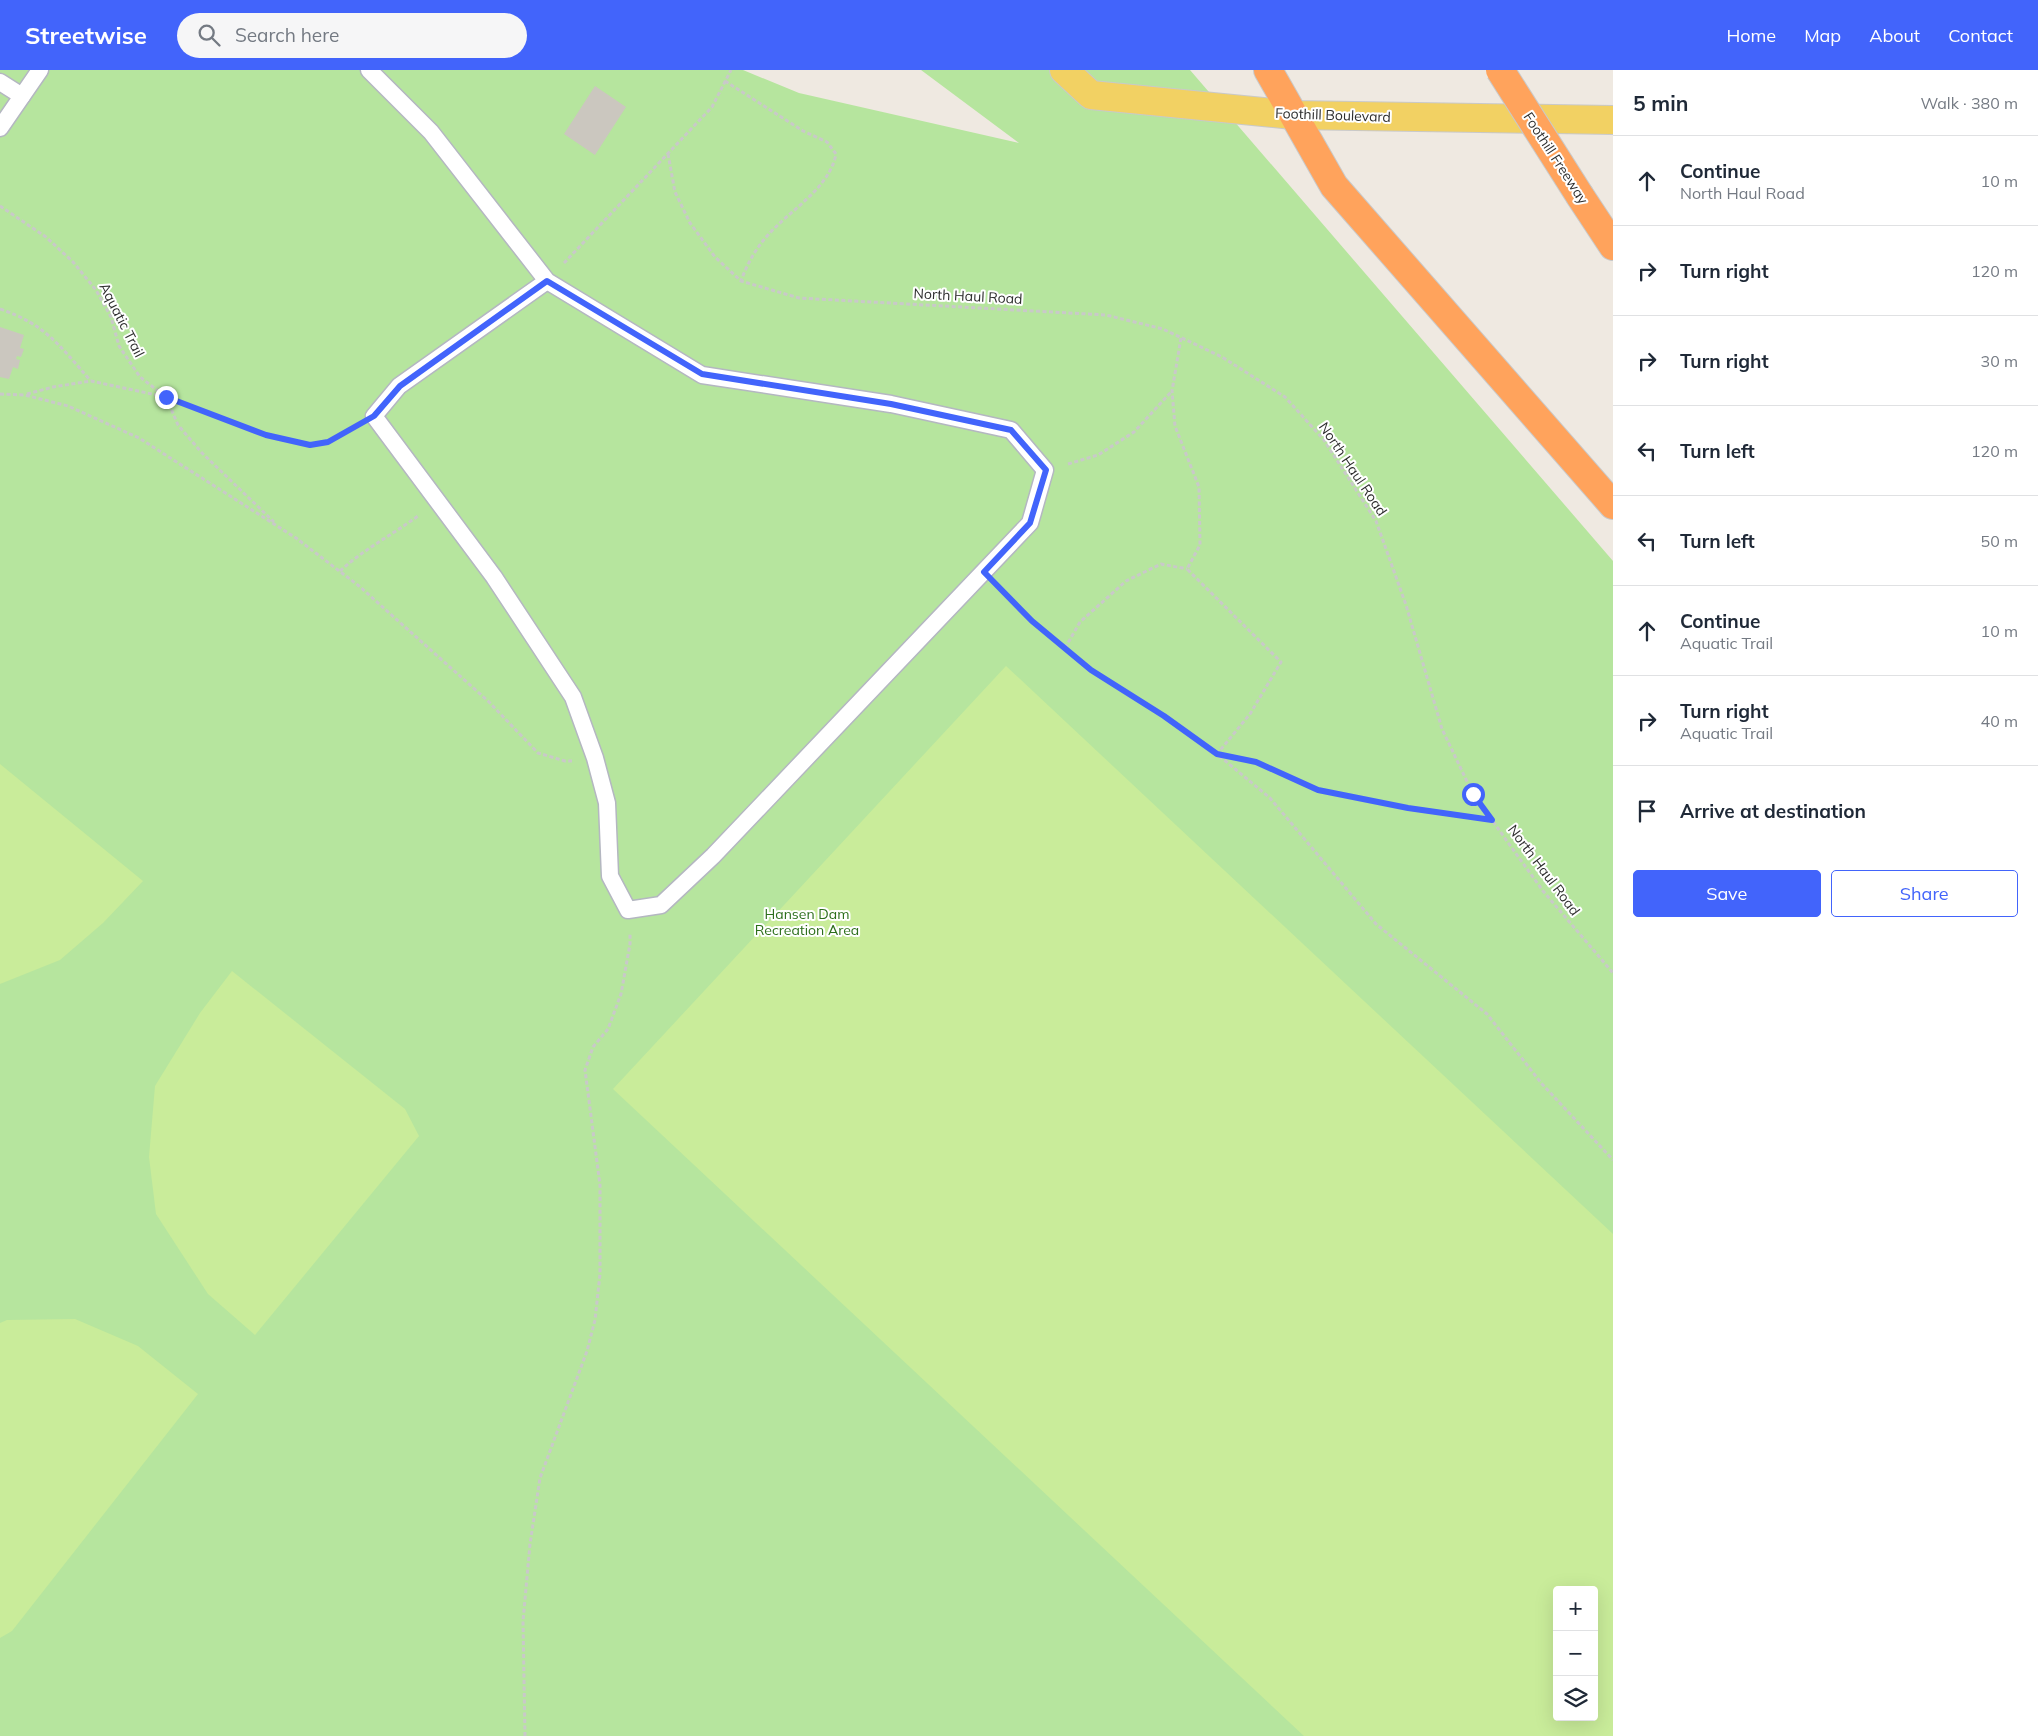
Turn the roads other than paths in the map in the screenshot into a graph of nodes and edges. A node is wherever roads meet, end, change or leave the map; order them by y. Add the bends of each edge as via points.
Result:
1 (40, 70) edge
2 (369, 70) edge
3 (1064, 70) edge
4 (1268, 70) edge
5 (1500, 70) edge
6 (0, 82) edge
7 (22, 96) junction
8 (1293, 115) junction
9 (1613, 120) edge
10 (0, 128) edge
11 (1613, 246) edge
12 (547, 281) junction
13 (1613, 505) edge

1 - 7 lane
2 - 12 lane via 431,132
3 - 8 main road, Foothill Boulevard via 1091,95
4 - 8 highway
5 - 11 highway, Foothill Freeway, bridge
6 - 7 lane
7 - 10 lane
8 - 9 main road, Foothill Boulevard
8 - 13 highway via 1334,186
12 - 12 lane via 702,374 891,404 1011,430 1046,470 1030,523 707,862 661,905 628,910 610,876 607,803 573,697 494,577 374,416 400,386

